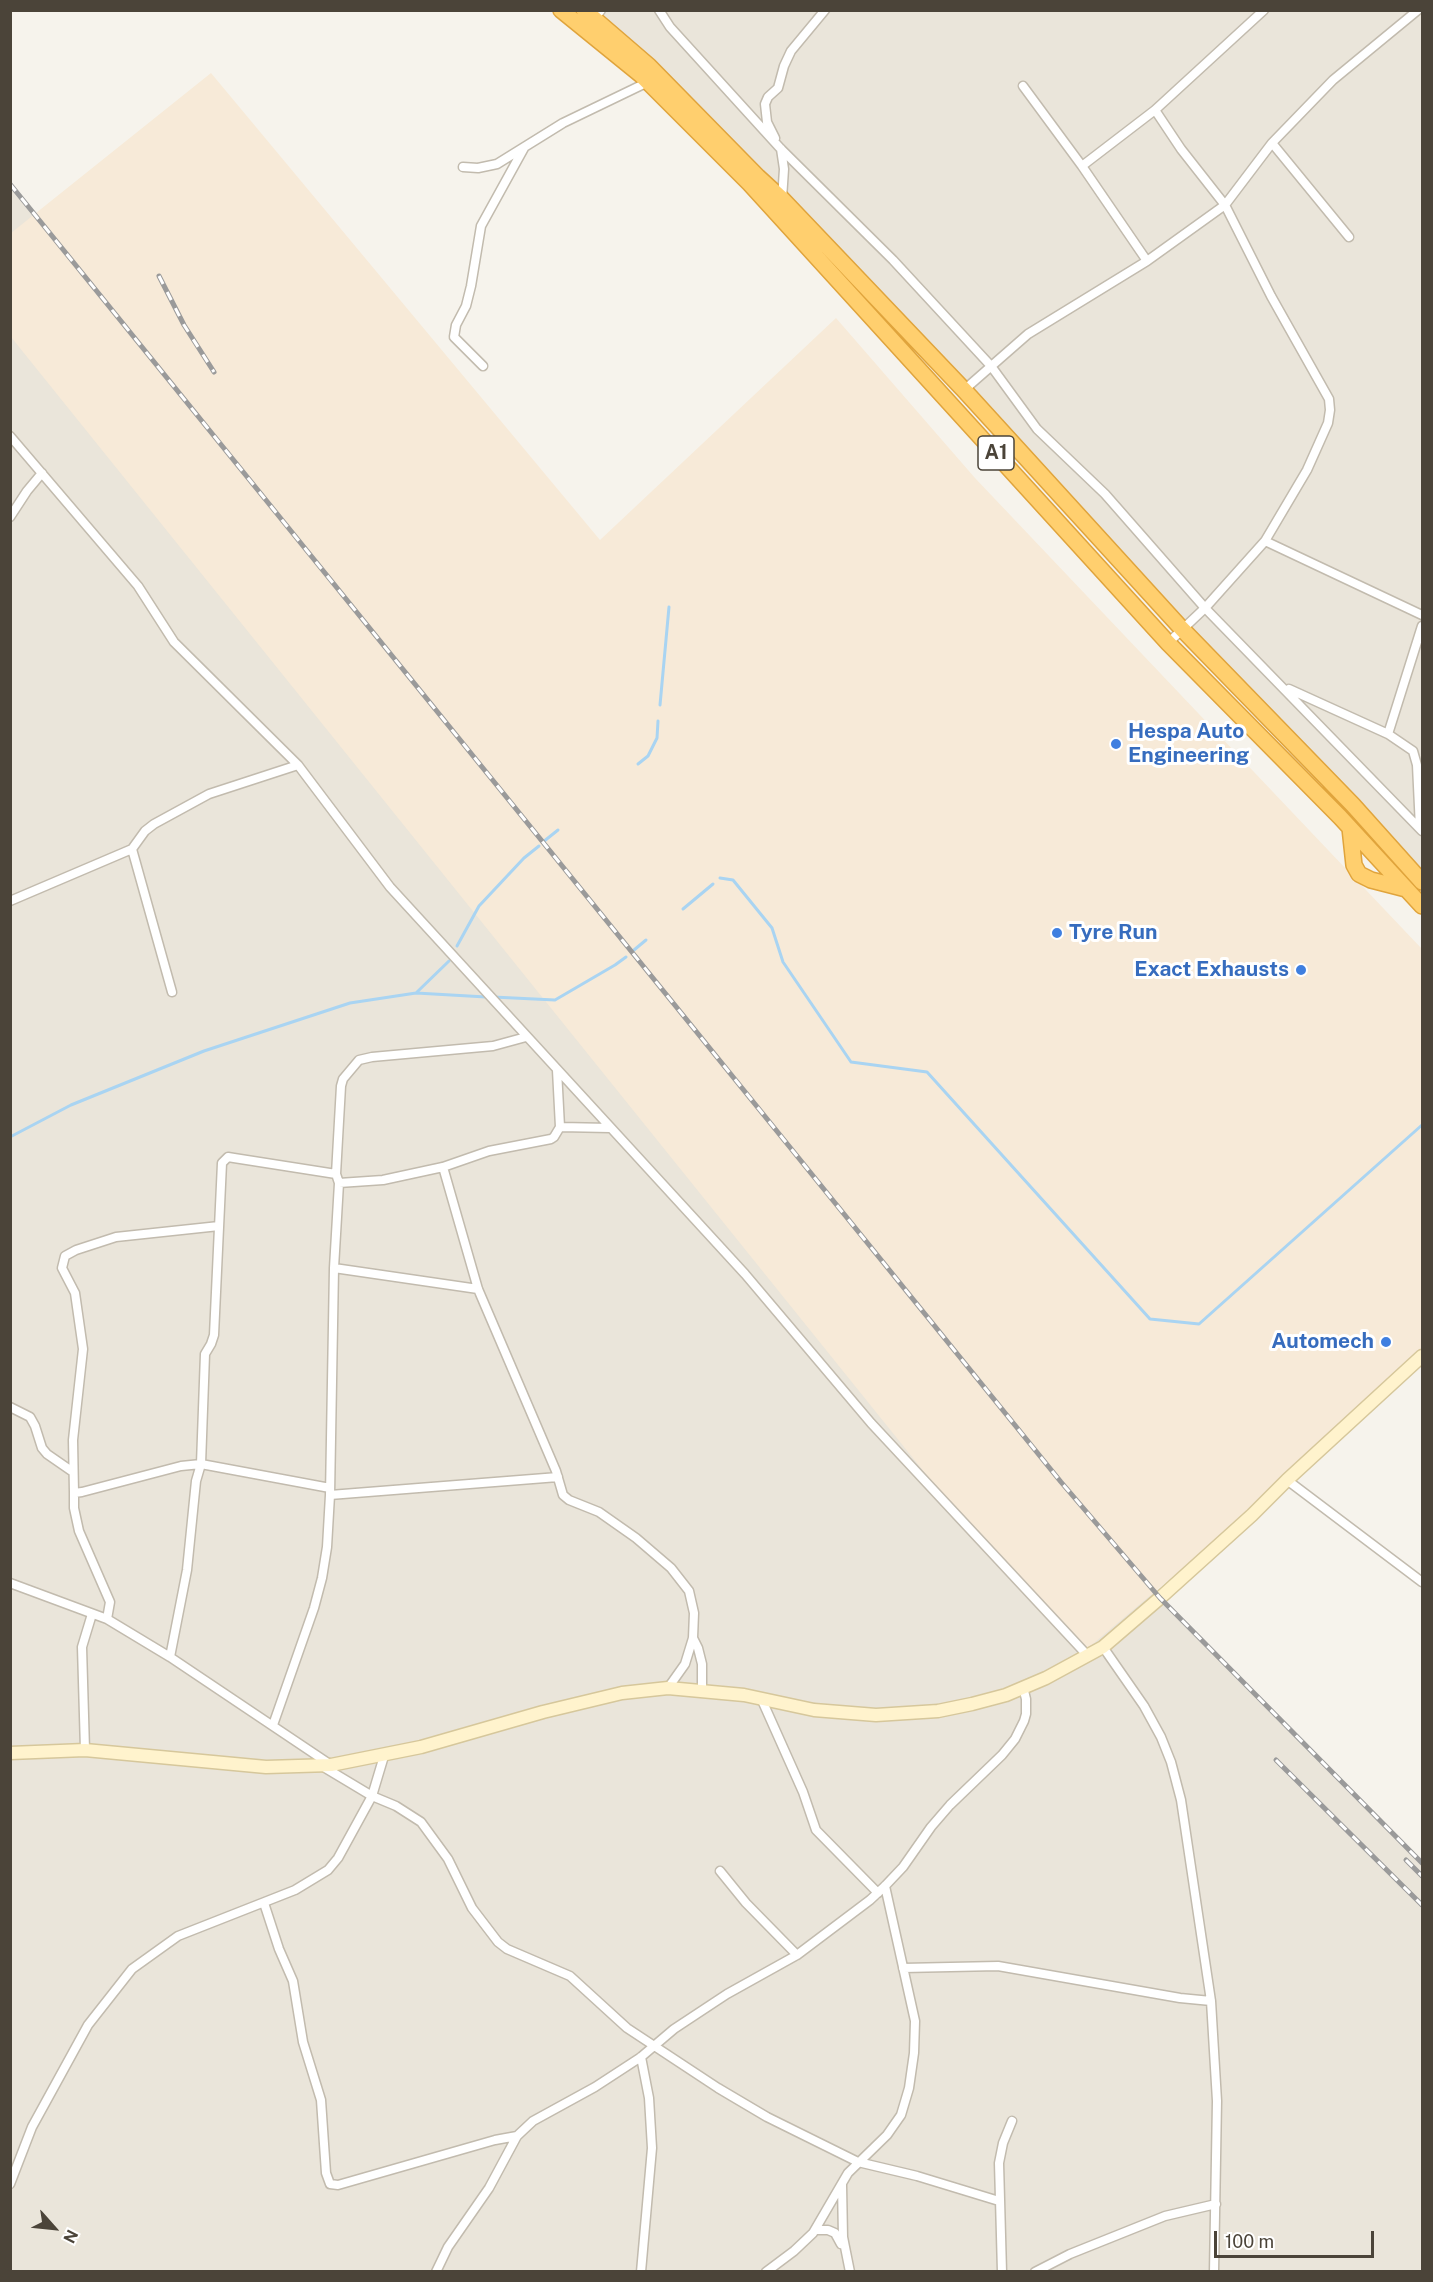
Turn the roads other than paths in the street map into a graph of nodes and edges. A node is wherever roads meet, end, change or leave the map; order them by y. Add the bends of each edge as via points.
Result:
1 (561, 10) edge
2 (659, 10) edge
3 (825, 10) edge
4 (1264, 10) edge
5 (1418, 10) edge
6 (592, 17) edge
7 (648, 82) junction
8 (1023, 86) dead end
9 (1155, 110) junction
10 (1272, 143) junction
11 (524, 148) junction
12 (780, 148) junction
13 (1082, 165) junction
14 (463, 167) dead end
15 (782, 199) junction
16 (1225, 205) junction
17 (1349, 237) dead end
18 (1147, 261) junction
19 (483, 366) dead end
20 (992, 366) junction
21 (964, 390) junction
22 (10, 436) edge
23 (42, 473) junction
24 (10, 517) edge
25 (1264, 541) junction
26 (1205, 608) junction
27 (1422, 615) edge
28 (1422, 626) edge
29 (1182, 629) junction
30 (1168, 644) junction
31 (1283, 686) junction
32 (1388, 734) junction
33 (298, 765) junction
34 (1350, 828) junction
35 (1421, 829) edge
36 (132, 849) junction
37 (1422, 882) edge
38 (1406, 889) junction
39 (10, 901) edge
40 (1422, 906) edge
41 (172, 992) dead end
42 (526, 1037) junction
43 (557, 1070) junction
44 (560, 1127) junction
45 (610, 1128) junction
46 (443, 1167) junction
47 (337, 1178) junction
48 (219, 1226) junction
49 (334, 1268) junction
50 (478, 1289) junction
51 (1422, 1356) edge
52 (10, 1407) edge
53 (201, 1464) junction
54 (73, 1472) junction
55 (558, 1477) junction
56 (1287, 1480) junction
57 (330, 1491) junction
58 (74, 1492) junction
59 (1422, 1582) edge
60 (10, 1583) edge
61 (92, 1614) junction
62 (107, 1619) junction
63 (693, 1638) junction
64 (1103, 1647) junction
65 (1088, 1656) junction
66 (170, 1657) junction
67 (1023, 1687) junction
68 (668, 1688) junction
69 (702, 1691) junction
70 (761, 1698) junction
71 (273, 1725) junction
72 (85, 1750) junction
73 (10, 1753) edge
74 (384, 1756) junction
75 (326, 1765) junction
76 (372, 1796) junction
77 (720, 1871) dead end
78 (885, 1886) junction
79 (878, 1893) junction
80 (264, 1903) junction
81 (797, 1955) junction
82 (903, 1968) junction
83 (1211, 2001) junction
84 (654, 2047) junction
85 (641, 2057) junction
86 (1012, 2121) dead end
87 (517, 2136) junction
88 (858, 2162) junction
89 (842, 2181) junction
90 (10, 2184) edge
91 (999, 2201) junction
92 (1216, 2204) junction
93 (815, 2230) junction
94 (845, 2252) junction
95 (436, 2271) edge
96 (641, 2271) edge
97 (766, 2271) edge
98 (850, 2271) edge
99 (1002, 2271) edge
100 (1035, 2271) edge
101 (1214, 2271) edge

1 - 6 highway, A1
2 - 12 street
3 - 12 street via 791,51 778,88 765,104 767,122
4 - 9 street
5 - 10 street via 1333,80
6 - 7 highway, A1
6 - 15 highway, A1 via 649,66
7 - 11 street via 563,123
7 - 30 highway, A1 via 750,184
8 - 13 street
9 - 13 street
9 - 16 street
10 - 16 street
10 - 17 street
11 - 14 street via 497,164
11 - 19 street via 481,226 466,306 456,325 454,337
12 - 15 street via 784,169
12 - 20 street
13 - 18 street
15 - 21 highway, A1
16 - 18 street
16 - 25 street via 1329,399 1328,423 1307,470
18 - 20 street via 1028,334
20 - 21 street
20 - 26 street via 1037,429 1105,494
21 - 29 highway, A1
22 - 23 street
23 - 24 street
23 - 33 street via 138,586 174,642
25 - 26 street
25 - 27 street
26 - 29 street
26 - 31 street
28 - 32 street
29 - 30 street
29 - 37 highway, A1
30 - 34 highway, A1
31 - 32 street
31 - 35 street
32 - 35 street via 1415,755
33 - 36 street via 209,794 154,824
33 - 42 street via 390,887
34 - 38 highway, A1
34 - 38 highway via 1354,865 1359,874
36 - 39 street
36 - 41 street
38 - 40 highway, A1
42 - 43 street
42 - 47 street via 493,1046 359,1060 340,1086
43 - 44 street
43 - 45 street
44 - 45 street
44 - 46 street via 551,1139
45 - 65 street via 745,1275 871,1423
46 - 47 street via 383,1180
46 - 50 street
47 - 48 street via 228,1157 221,1167
47 - 49 street
48 - 53 street via 214,1335 205,1354
48 - 54 street via 116,1237 65,1256 62,1268 75,1293 83,1349
49 - 50 street
49 - 57 street
50 - 55 street
51 - 56 street
52 - 54 street via 30,1417 42,1448
53 - 57 street
53 - 58 street
53 - 66 street
54 - 58 street
55 - 57 street
55 - 63 street via 563,1495 569,1500 599,1512 671,1568 689,1591 694,1613
56 - 59 street
56 - 64 street
57 - 71 street via 322,1578
58 - 62 street via 79,1531 110,1602
60 - 61 street
61 - 62 street
61 - 72 street via 82,1647
62 - 66 street
63 - 68 street via 685,1664
63 - 69 street via 702,1664
64 - 65 street
64 - 83 street via 1144,1706 1171,1762 1181,1800
65 - 67 street
66 - 71 street
67 - 70 street via 972,1704 897,1715 834,1712
67 - 78 street via 1026,1714 1015,1739 950,1805
68 - 69 street
68 - 74 street via 622,1693
69 - 70 street
70 - 79 street via 816,1830
71 - 75 street
72 - 73 street
72 - 75 street via 266,1767
74 - 75 street
74 - 76 street
75 - 76 street
76 - 80 street via 328,1870
76 - 84 street via 409,1813 432,1834 472,1908 498,1942 570,1976
77 - 81 street
78 - 79 street
78 - 82 street
79 - 81 street
80 - 87 street via 293,1981 303,2042 321,2100 330,2184
80 - 90 street via 178,1936 132,1969 88,2025 32,2127
81 - 84 street via 727,1994
82 - 83 street via 998,1966
82 - 88 street via 915,2021 909,2088 896,2124
83 - 92 street via 1217,2101
84 - 85 street
84 - 88 street via 767,2117
85 - 87 street via 595,2088 540,2116
85 - 96 street via 649,2098 652,2148
86 - 91 street via 999,2163
87 - 95 street
88 - 89 street
88 - 91 street
89 - 93 street
89 - 94 street
91 - 99 street
92 - 100 street via 1166,2216
92 - 101 street
93 - 94 street via 835,2233
93 - 97 street
94 - 98 street

